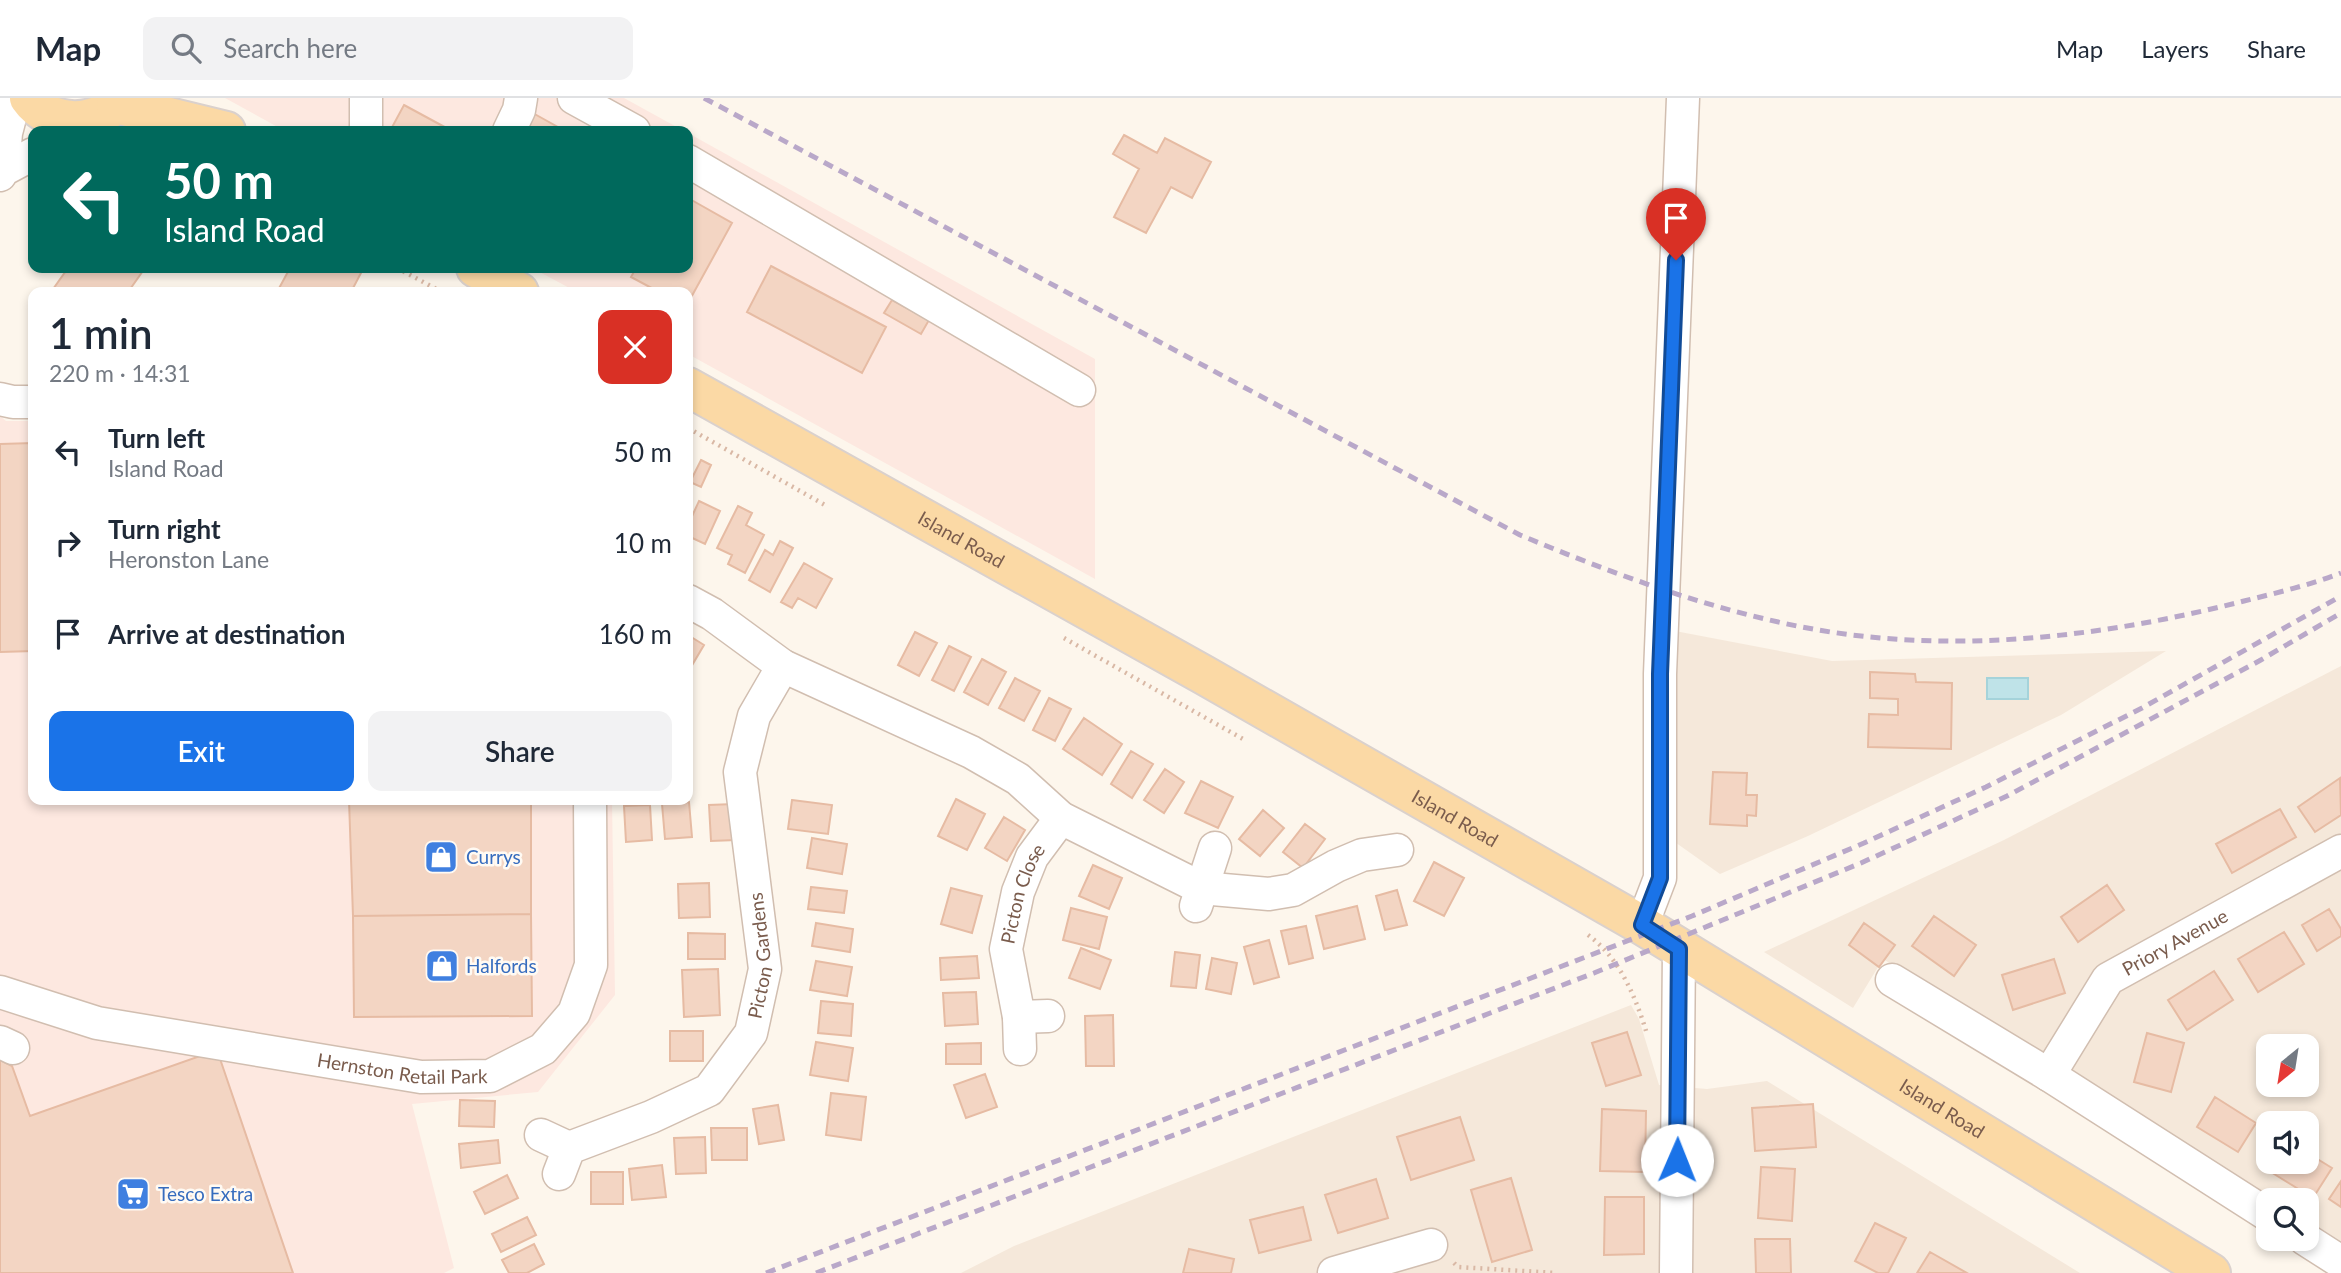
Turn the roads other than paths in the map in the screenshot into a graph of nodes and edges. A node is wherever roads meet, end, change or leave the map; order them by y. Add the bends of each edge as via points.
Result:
1 (15, 98) edge
2 (29, 98) edge
3 (197, 98) edge
4 (520, 98) edge
5 (574, 98) edge
6 (1683, 98) edge
7 (366, 99) edge
8 (98, 113) edge
9 (190, 126) edge
10 (230, 126) edge
11 (366, 126) edge
12 (511, 126) edge
13 (625, 126) edge
14 (28, 157) edge
15 (693, 164) edge
16 (2, 173) edge
17 (485, 273) edge
18 (510, 287) edge
19 (693, 390) edge
20 (1079, 390) dead end
21 (693, 604) edge
22 (783, 666) junction
23 (590, 805) edge
24 (1061, 818) junction
25 (1215, 848) dead end
26 (1396, 850) dead end
27 (2341, 851) edge
28 (1198, 898) junction
29 (1642, 925) junction
30 (1679, 949) junction
31 (1892, 980) dead end
32 (0, 992) edge
33 (1020, 1049) dead end
34 (2049, 1075) junction
35 (556, 1152) dead end
36 (2256, 1207) edge
37 (1431, 1245) road end
38 (2319, 1248) edge
39 (2341, 1262) edge
40 (1334, 1273) edge
41 (1676, 1273) edge
42 (2211, 1273) edge

1 - 16 street
2 - 8 main road via 51,116 66,120
3 - 10 main road
4 - 12 street
5 - 13 street
6 - 29 street via 1660,674 1660,878
7 - 11 street
8 - 9 main road
14 - 16 street
15 - 20 street
17 - 18 main road
19 - 29 main road, Island Road
21 - 22 street
22 - 24 street via 971,752 1018,779
22 - 35 street, Picton Gardens via 754,716 740,772 765,969 751,1033 709,1090
23 - 32 street, Hernston Retail Park via 591,965 574,1013 542,1049 490,1076 421,1077 97,1023
24 - 28 street
24 - 33 street, Picton Close via 1032,857 1018,892 1006,949 1033,1016
25 - 28 street
26 - 28 street via 1362,855 1293,890
27 - 34 street, Priory Avenue via 2108,979
29 - 30 main road, Island Road
30 - 41 street
30 - 42 main road, Island Road
31 - 34 street
34 - 36 street
37 - 40 street
38 - 39 street

